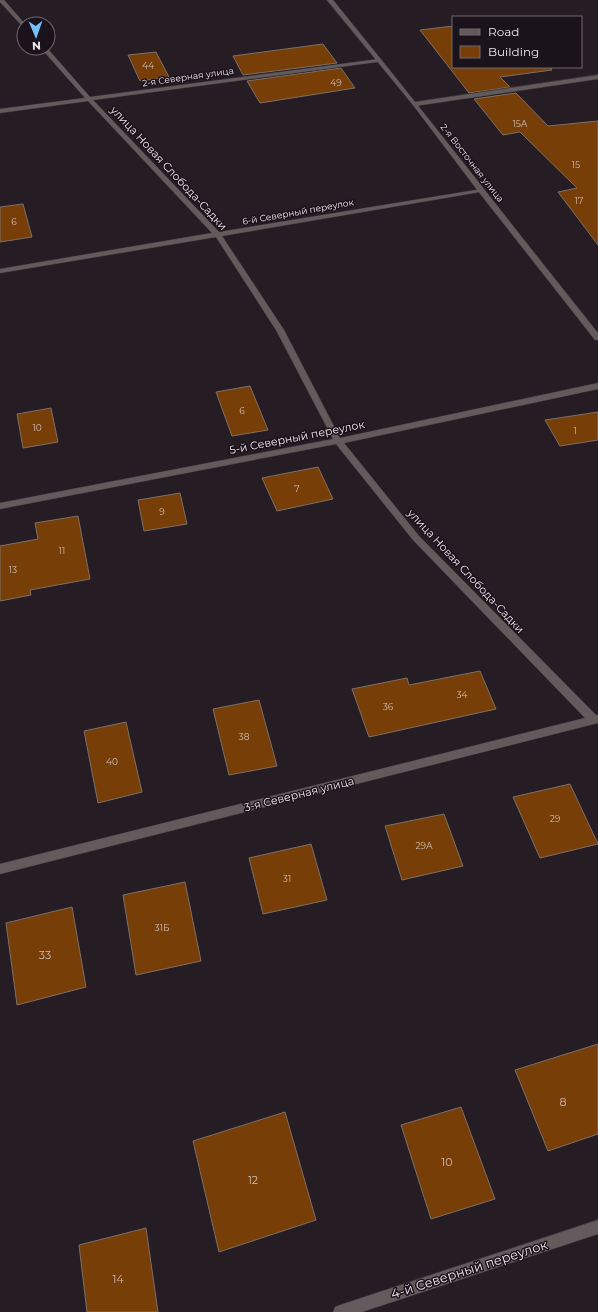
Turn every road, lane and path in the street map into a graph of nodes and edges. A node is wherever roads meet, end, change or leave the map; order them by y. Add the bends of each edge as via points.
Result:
1 (2, 0) edge
2 (330, 0) edge
3 (16, 17) edge
4 (51, 56) edge
5 (378, 60) junction
6 (598, 77) edge
7 (89, 99) junction
8 (415, 104) junction
9 (0, 111) edge
10 (480, 190) junction
11 (218, 235) junction
12 (0, 271) edge
13 (598, 338) edge
14 (598, 386) edge
15 (338, 441) junction
16 (0, 506) edge
17 (596, 720) edge
18 (0, 869) edge
19 (598, 1227) edge
20 (340, 1312) edge

1 - 3 street
2 - 5 street, 2-я Восточная улица
4 - 7 street, улица Новая Слобода-Садки
5 - 7 street, 2-я Северная улица
5 - 8 street, 2-я Восточная улица
6 - 8 street
7 - 9 street, 2-я Северная улица
7 - 11 street, улица Новая Слобода-Садки
8 - 10 street, 2-я Восточная улица
10 - 11 street, 6-й Северный переулок
10 - 13 street, 2-я Восточная улица
11 - 12 street, 6-й Северный переулок
11 - 15 street, улица Новая Слобода-Садки via 280,330
14 - 15 street, 5-й Северный переулок
15 - 16 street, 5-й Северный переулок
15 - 17 street, улица Новая Слобода-Садки via 416,538
17 - 18 street, 3-я Северная улица
19 - 20 street, 4-й Северный переулок

